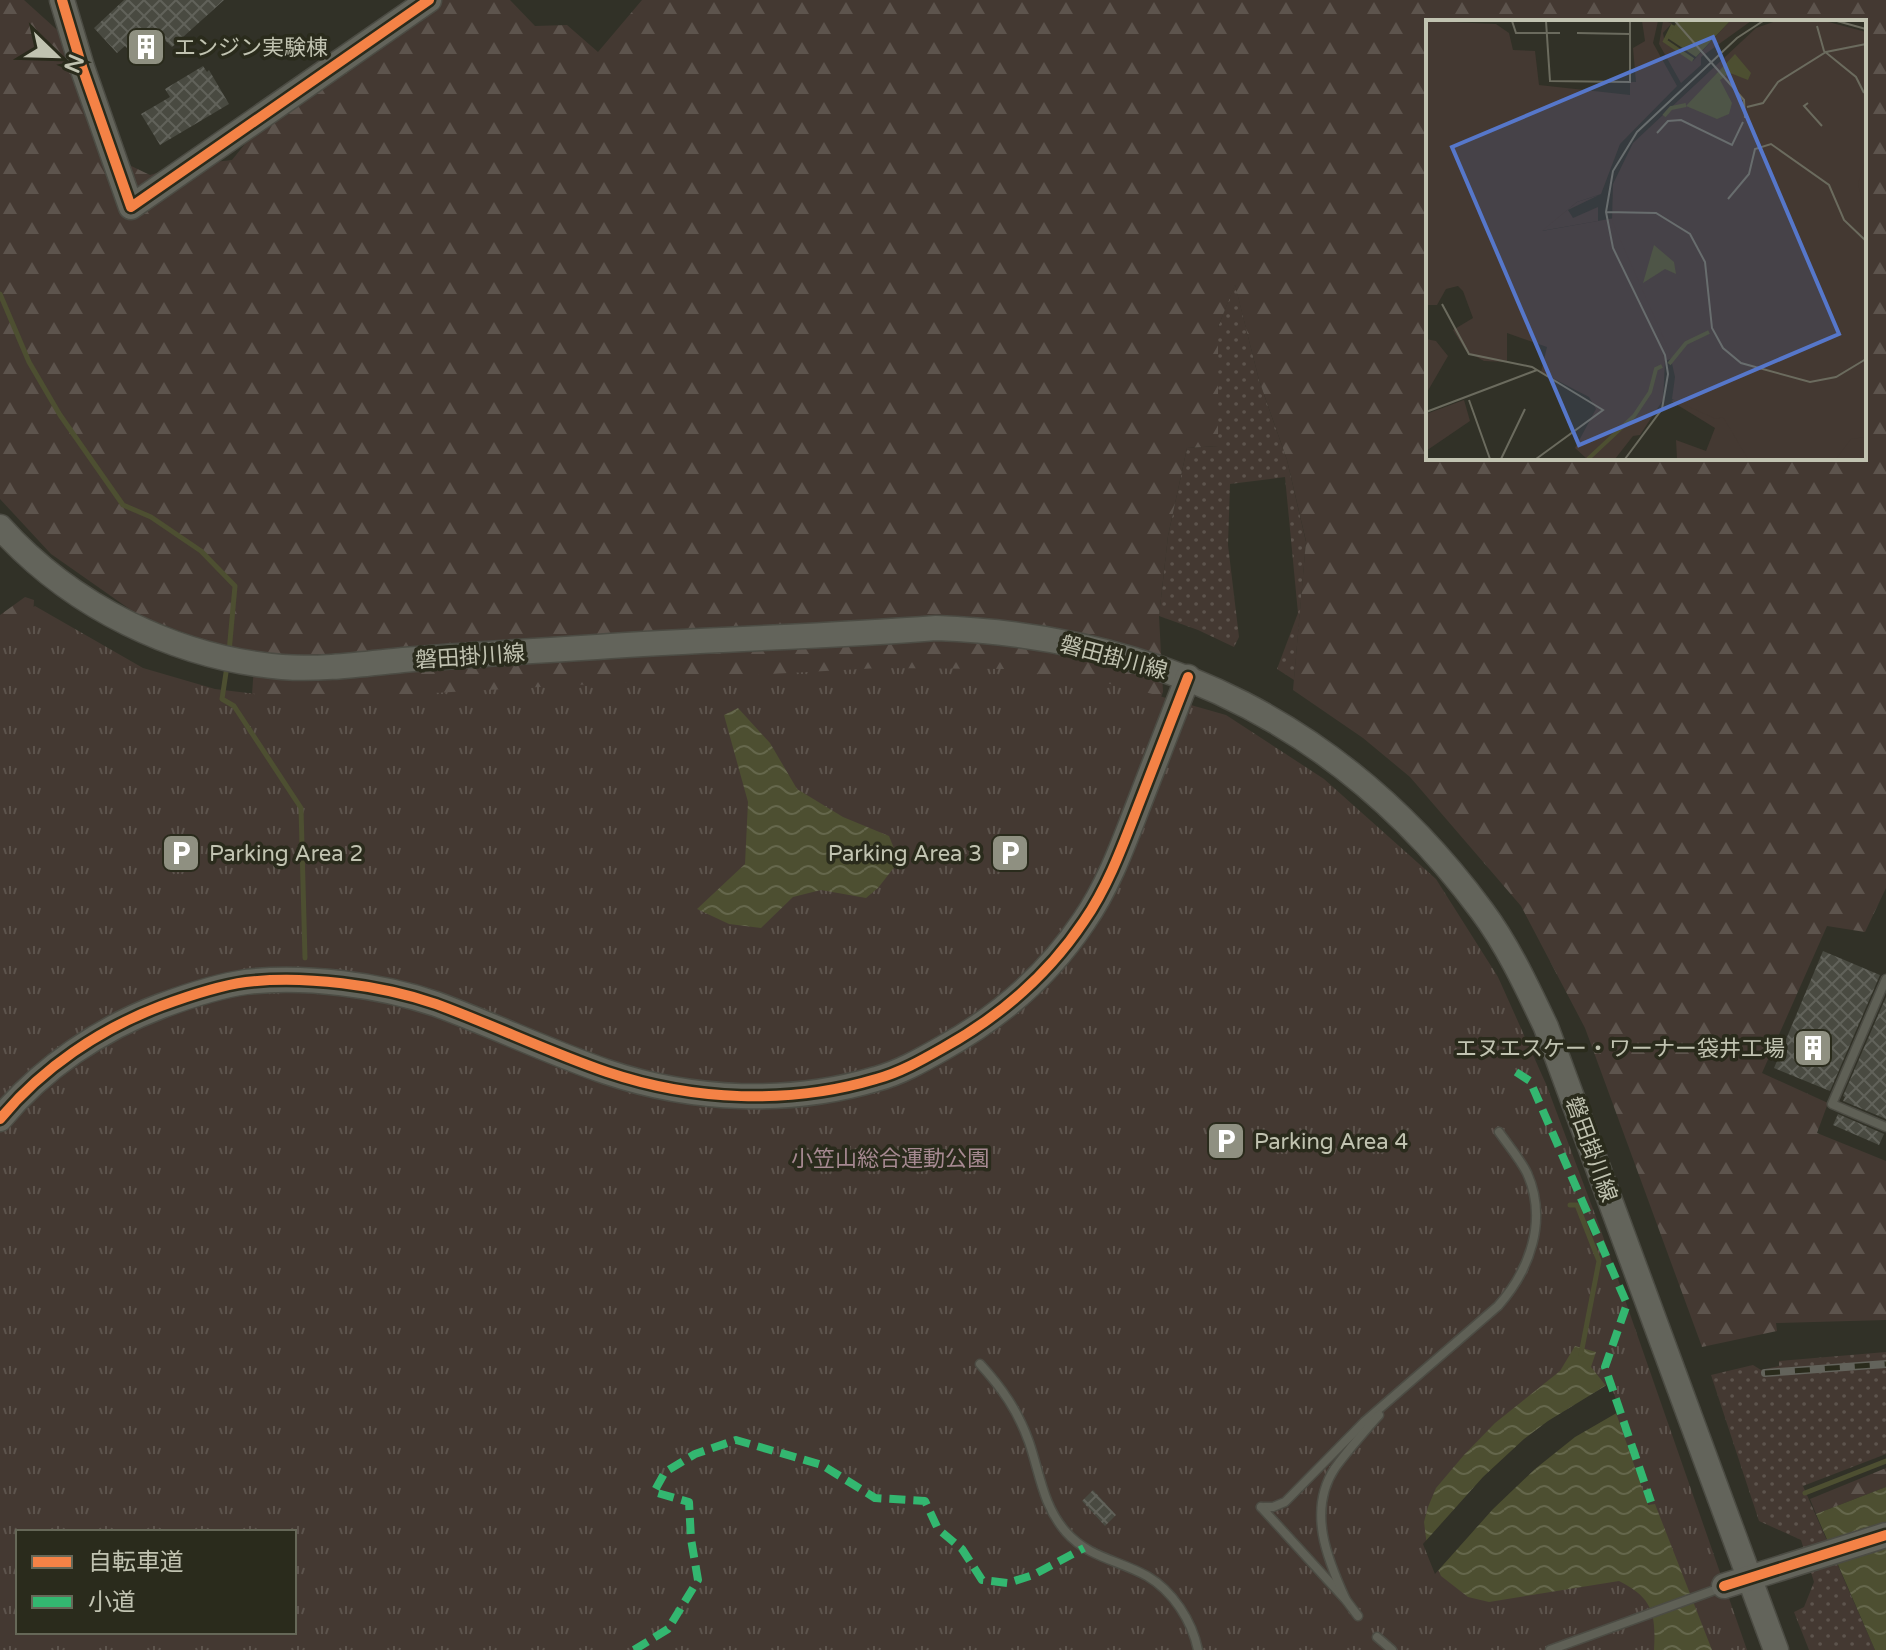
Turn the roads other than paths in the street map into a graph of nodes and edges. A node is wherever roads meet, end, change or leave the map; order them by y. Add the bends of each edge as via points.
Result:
1 (62, 0) edge
2 (429, 0) edge
3 (0, 527) edge
4 (1188, 677) junction
5 (1886, 979) edge
6 (0, 1119) edge
7 (1886, 1127) edge
8 (1499, 1132) dead end
9 (980, 1364) dead end
10 (1390, 1402) junction
11 (1886, 1535) edge
12 (1750, 1577) junction
13 (1724, 1586) joint
14 (1346, 1600) junction
15 (1358, 1616) dead end
16 (1377, 1637) dead end
17 (1198, 1650) edge
18 (1392, 1650) edge
19 (1550, 1650) edge
20 (1776, 1650) edge

1 - 2 main road via 131,207
3 - 4 main road, 磐田掛川線 via 60,583 121,620 213,654 283,667 936,628 1068,643
4 - 6 main road via 1117,860 1068,943 996,1014 936,1052 879,1079 789,1095 695,1093 608,1072 432,1003 366,986 247,982 189,995 94,1038 46,1072
4 - 12 main road, 磐田掛川線 via 1322,751 1394,809 1454,875 1503,944 1546,1027
5 - 7 lane via 1832,1104
8 - 10 lane via 1526,1171 1534,1193 1537,1220 1524,1269 1498,1306
9 - 17 lane via 1011,1401 1046,1499 1067,1533 1098,1557 1158,1584 1189,1621
10 - 14 lane via 1335,1469 1325,1492 1320,1518 1323,1545
10 - 14 lane via 1285,1502 1261,1507
11 - 12 main road
12 - 13 main road
12 - 20 main road, 磐田掛川線
13 - 19 lane
14 - 15 lane
16 - 18 lane

